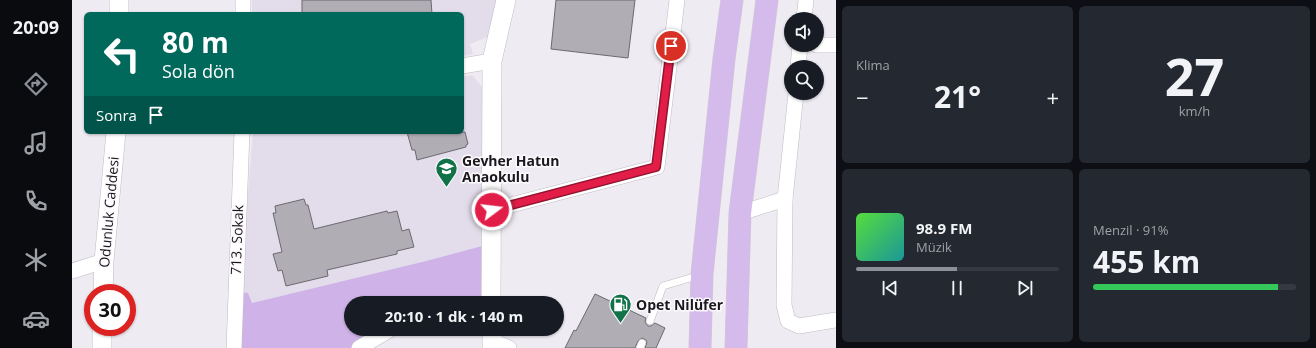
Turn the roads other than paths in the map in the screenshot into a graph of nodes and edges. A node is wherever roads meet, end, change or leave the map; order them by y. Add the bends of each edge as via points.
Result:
1 (119, 0) edge
2 (243, 0) edge
3 (506, 0) edge
4 (677, 0) edge
5 (732, 0) edge
6 (766, 0) edge
7 (806, 0) edge
8 (119, 12) edge
9 (243, 12) edge
10 (805, 12) edge
11 (824, 45) edge
12 (836, 45) edge
13 (492, 61) junction
14 (464, 66) edge
15 (795, 100) edge
16 (116, 134) edge
17 (242, 134) edge
18 (785, 199) junction
19 (492, 210) junction
20 (740, 213) junction
21 (104, 261) junction
22 (72, 270) edge
23 (702, 274) junction
24 (103, 284) edge
25 (491, 296) edge
26 (836, 320) edge
27 (650, 321) dead end
28 (102, 336) edge
29 (379, 336) edge
30 (492, 339) edge
31 (102, 348) edge
32 (234, 348) edge
33 (359, 348) edge
34 (509, 348) edge
35 (700, 348) edge
36 (736, 348) edge

1 - 8 street
2 - 9 street
3 - 13 street
4 - 19 street via 656,167
5 - 23 main road
6 - 20 main road
7 - 10 street
11 - 12 street
13 - 14 street
13 - 19 street
15 - 18 street
16 - 21 street, Odunluk Caddesi
17 - 32 street, 713. Sokak
18 - 20 street
18 - 26 street via 784,305 788,320 799,326
19 - 25 street
20 - 36 main road
21 - 22 street
21 - 24 street, Odunluk Caddesi
23 - 27 lane via 663,286
23 - 35 main road
28 - 31 street
29 - 33 street
30 - 34 street

